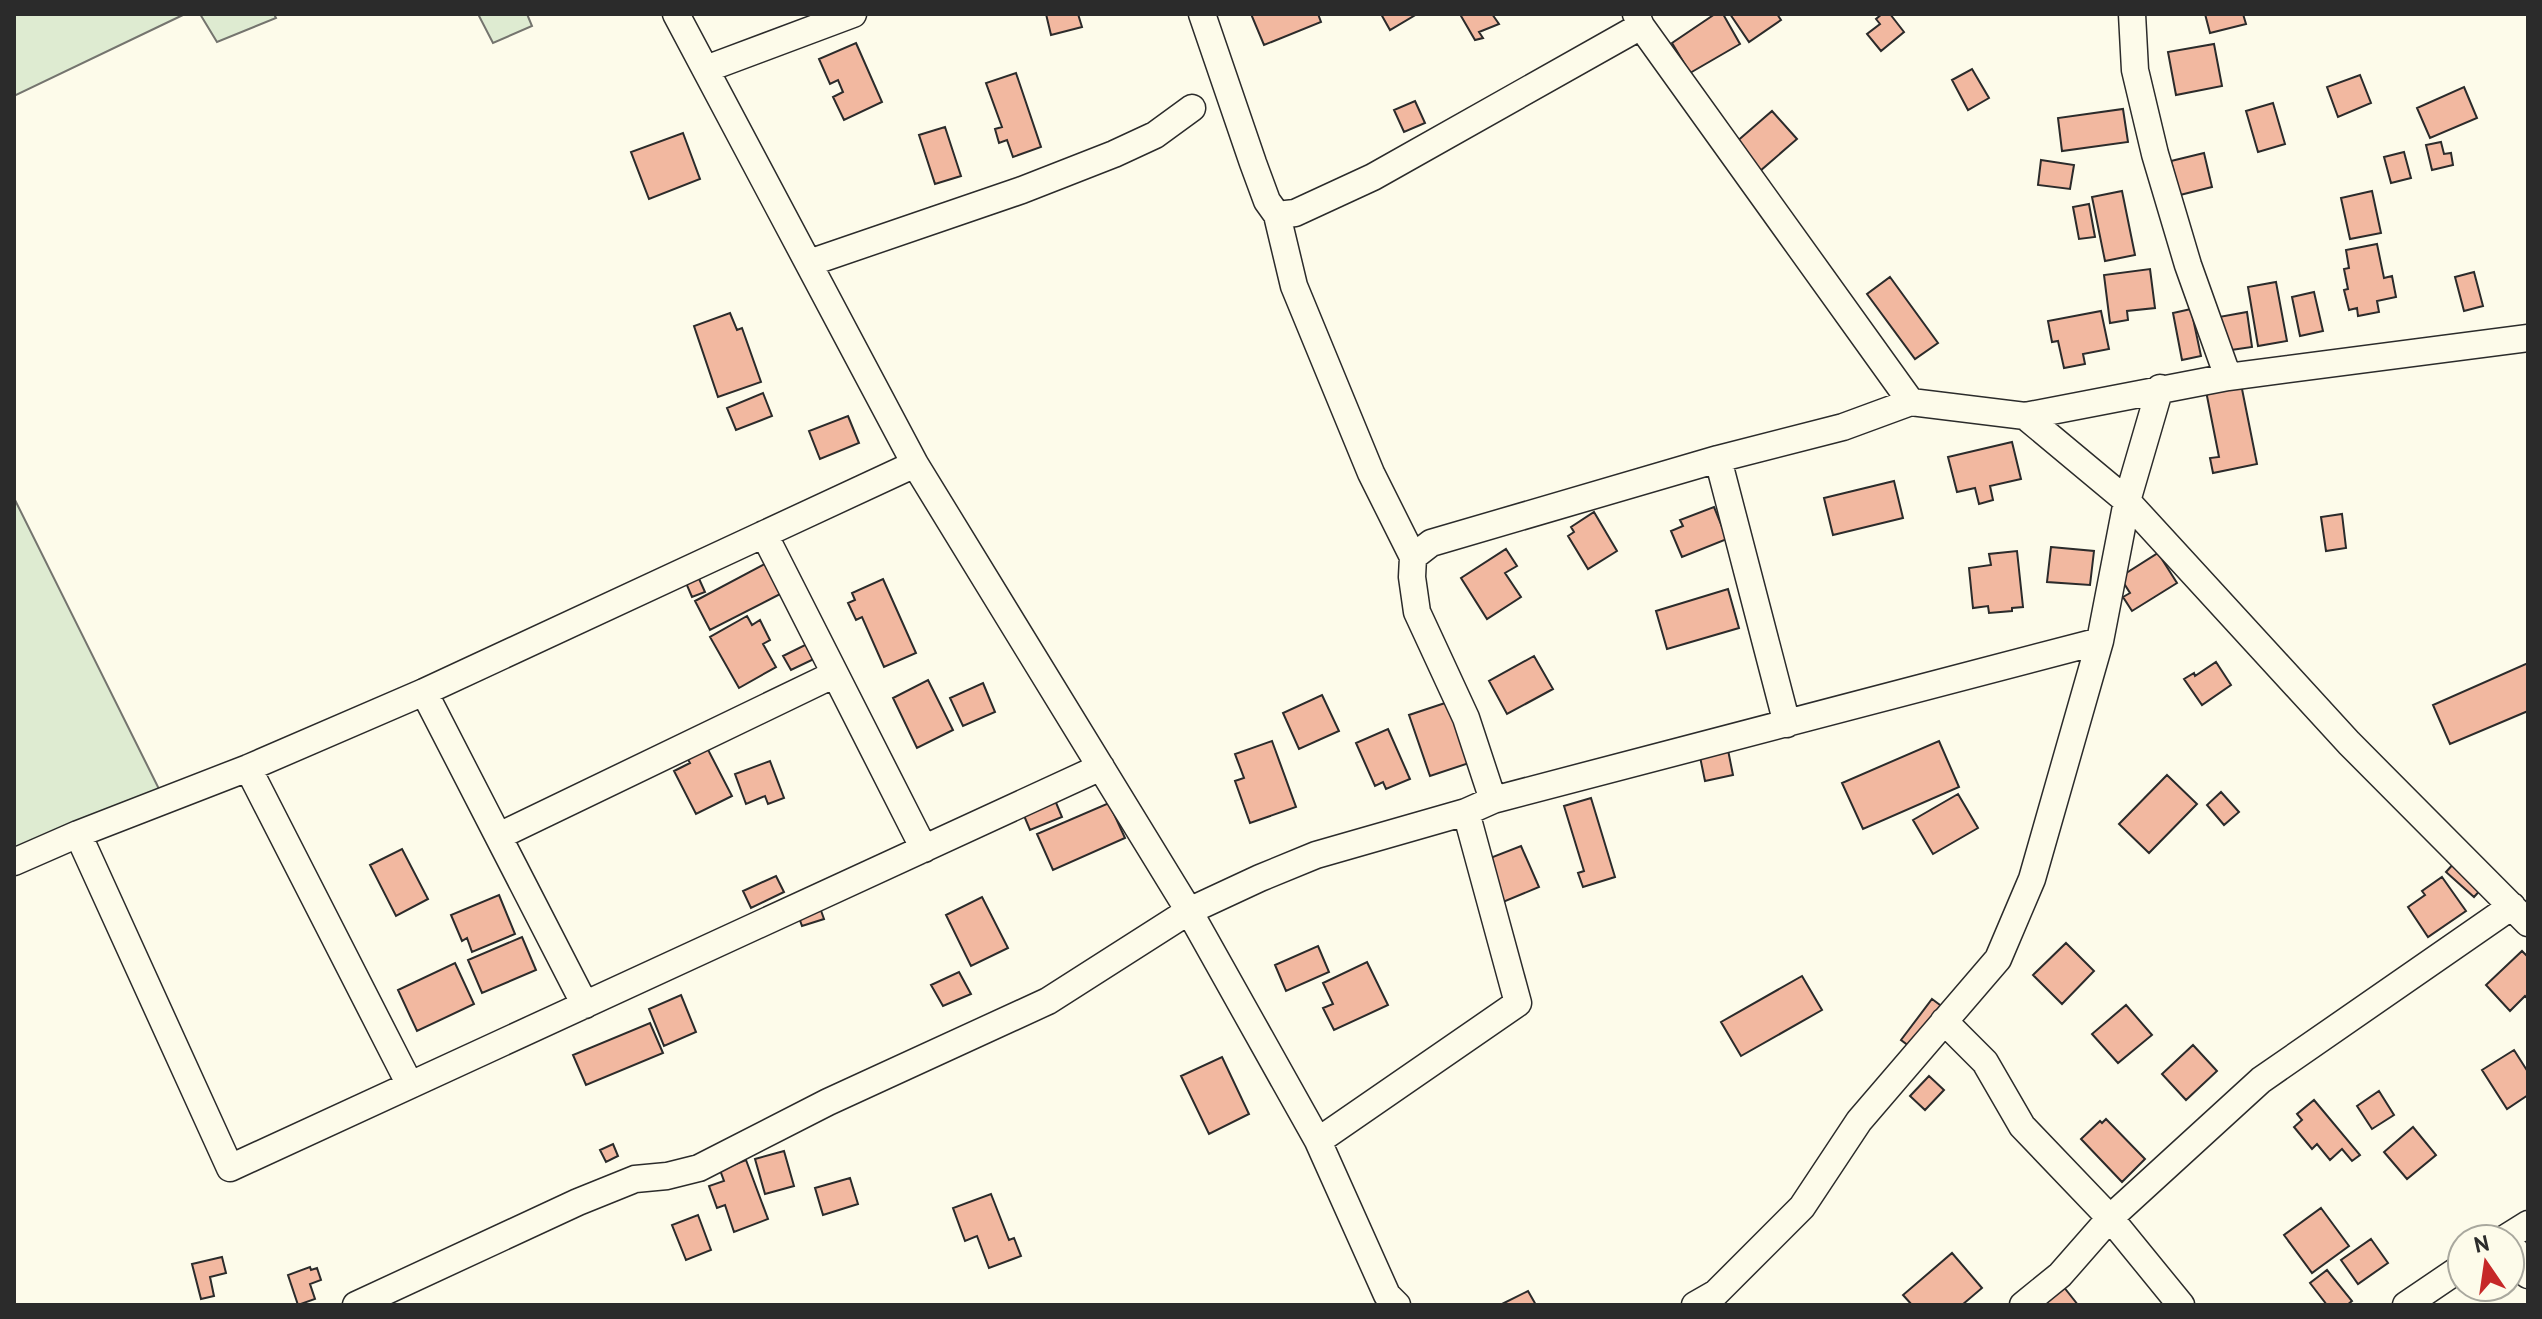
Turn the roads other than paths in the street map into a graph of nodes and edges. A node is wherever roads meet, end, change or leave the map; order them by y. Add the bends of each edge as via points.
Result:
1 (676, 14) edge
2 (853, 14) edge
3 (1202, 14) edge
4 (2132, 14) edge
5 (1639, 20) edge
6 (706, 69) junction
7 (1192, 108) dead end
8 (1277, 215) junction
9 (809, 263) junction
10 (2528, 338) edge
11 (2228, 377) junction
12 (2160, 388) junction
13 (1911, 402) junction
14 (2025, 416) junction
15 (1718, 459) junction
16 (915, 464) junction
17 (2127, 501) junction
18 (764, 534) junction
19 (1413, 557) junction
20 (2100, 641) junction
21 (835, 674) junction
22 (424, 692) junction
23 (1787, 724) junction
24 (1101, 767) junction
25 (248, 768) junction
26 (1493, 800) junction
27 (1466, 812) junction
28 (78, 834) junction
29 (499, 836) junction
30 (924, 849) junction
31 (14, 862) edge
32 (1189, 911) junction
33 (2520, 914) edge
34 (585, 1005) junction
35 (1944, 1021) junction
36 (410, 1085) junction
37 (1318, 1141) junction
38 (2110, 1218) junction
39 (2446, 1278) edge
40 (1392, 1302) edge
41 (356, 1305) edge
42 (1695, 1305) edge
43 (2023, 1305) edge
44 (2181, 1305) edge
45 (2406, 1305) edge

1 - 6 street
2 - 6 street
3 - 8 street via 1257,176
4 - 11 street via 2135,70 2155,154
5 - 8 street via 1373,177 1295,213
5 - 13 street
6 - 9 street
7 - 9 street via 1155,135 1114,154
8 - 19 street via 1294,286 1371,473
9 - 16 street
10 - 11 street
11 - 12 street
12 - 14 street
12 - 17 street
13 - 14 street
13 - 15 street via 1843,427
14 - 17 street
15 - 19 street via 1431,543
15 - 23 street
16 - 18 street
16 - 24 street
17 - 20 street
17 - 33 street via 2349,743
18 - 21 street
18 - 22 street
19 - 26 street via 1417,612 1466,718
20 - 23 street
20 - 35 street via 2032,879 1998,959
21 - 29 street
21 - 30 street
22 - 25 street
22 - 29 street
23 - 26 street
24 - 30 street
24 - 32 street
25 - 28 street
25 - 36 street
26 - 27 street
27 - 32 street via 1316,855
27 - 37 street via 1518,1003
28 - 31 street
28 - 36 street via 230,1168
29 - 34 street
30 - 34 street
32 - 37 street
32 - 41 street via 1048,1001 699,1168 635,1179
33 - 38 street via 2261,1080
34 - 36 street
35 - 38 street via 1985,1062 2022,1126
35 - 42 street via 1859,1121 1802,1207 1716,1293
37 - 40 street
38 - 43 street via 2060,1275
38 - 44 street
39 - 45 street

